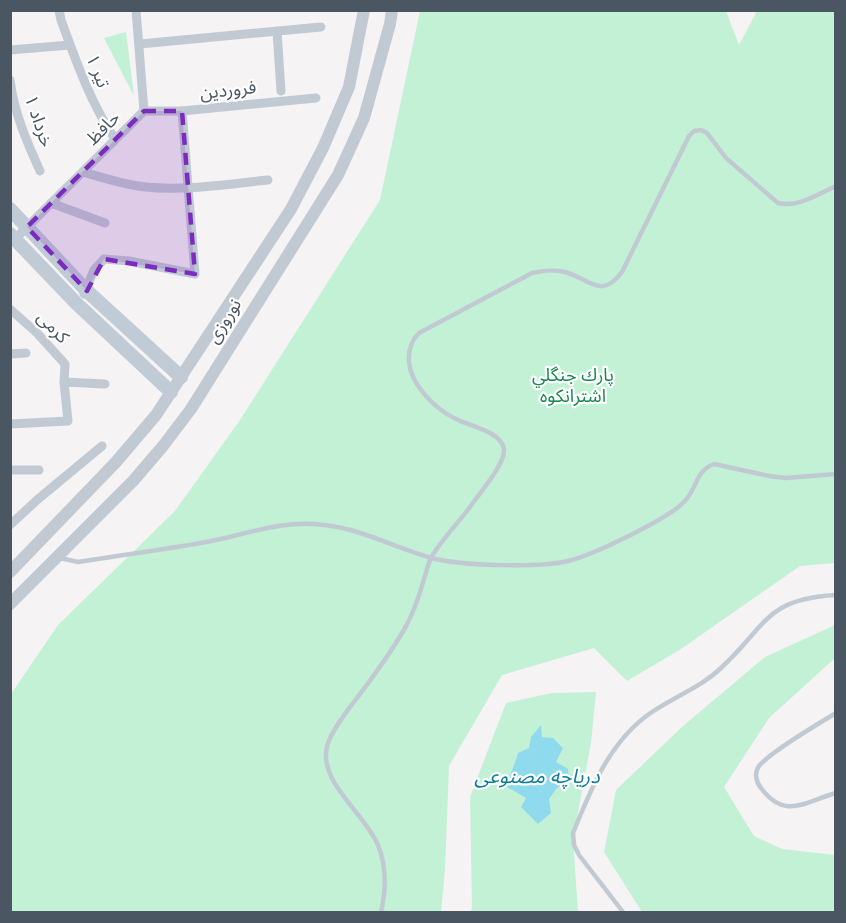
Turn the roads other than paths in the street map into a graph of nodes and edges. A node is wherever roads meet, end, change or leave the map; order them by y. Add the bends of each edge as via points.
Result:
1 (59, 10) edge
2 (136, 10) edge
3 (364, 10) edge
4 (392, 10) edge
5 (321, 27) dead end
6 (277, 31) junction
7 (140, 44) junction
8 (70, 45) junction
9 (10, 50) edge
10 (10, 80) edge
11 (281, 91) dead end
12 (316, 98) dead end
13 (144, 111) junction
14 (182, 111) junction
15 (115, 139) junction
16 (40, 171) dead end
17 (83, 172) junction
18 (268, 180) dead end
19 (836, 186) edge
20 (189, 187) junction
21 (51, 203) junction
22 (10, 208) edge
23 (105, 223) dead end
24 (27, 227) junction
25 (13, 237) edge
26 (87, 291) junction
27 (233, 298) junction
28 (76, 303) junction
29 (10, 309) edge
30 (252, 311) junction
31 (10, 354) edge
32 (26, 354) dead end
33 (181, 377) junction
34 (64, 382) junction
35 (105, 384) dead end
36 (171, 392) junction
37 (10, 424) edge
38 (102, 446) dead end
39 (10, 470) edge
40 (39, 470) dead end
41 (836, 474) edge
42 (10, 525) edge
43 (58, 557) junction
44 (431, 558) junction
45 (10, 572) edge
46 (836, 595) edge
47 (10, 604) edge
48 (836, 713) edge
49 (836, 793) edge
50 (381, 912) edge
51 (623, 912) edge

1 - 8 street, تیر ۱
2 - 7 street, حافظ
3 - 27 street, نوروزی via 349,87 323,148 291,209
4 - 30 street, نوروزی via 364,118 338,175
5 - 6 street
6 - 7 street
6 - 11 street
7 - 13 street, حافظ
8 - 9 street
8 - 15 street, تیر ۱ via 86,88
10 - 16 street, خرداد ۱ via 22,130
12 - 14 street, فروردین
13 - 14 street, فروردین
13 - 15 street, حافظ
14 - 20 street
15 - 17 street, حافظ
17 - 20 street via 147,187
17 - 21 street, حافظ
18 - 20 street
19 - 44 lane via 795,204 778,202 726,158 707,133 694,131 688,136 622,272 609,285 590,285 574,275 552,270 532,273 419,333 408,357 416,385 443,412 492,435 504,450 500,464
20 - 26 street via 195,274 104,260 94,270
21 - 23 street
21 - 24 street, حافظ
22 - 24 main road
24 - 25 street, حافظ
24 - 26 main road
25 - 28 main road
26 - 28 street
26 - 33 main road
27 - 30 street
27 - 33 street, نوروزی
28 - 36 main road
29 - 34 street, کرمی via 64,364
30 - 43 street, نوروزی via 191,409 162,446
31 - 32 street
33 - 36 street, نوروزی
34 - 35 street
34 - 37 street, کرمی via 68,421
36 - 45 street, نوروزی via 116,462
38 - 42 street
39 - 40 street
41 - 44 lane via 786,478 714,464 700,472 686,500 669,514 589,554 545,564 480,564
43 - 44 lane via 78,562 220,539 278,525 323,524
43 - 47 street, نوروزی
44 - 50 lane via 404,630 327,746 328,771 378,846 385,885
46 - 51 lane via 812,596 776,609 721,669 649,714 609,754 573,833 574,845
48 - 49 lane via 767,758 756,771 758,784 780,806 799,806

